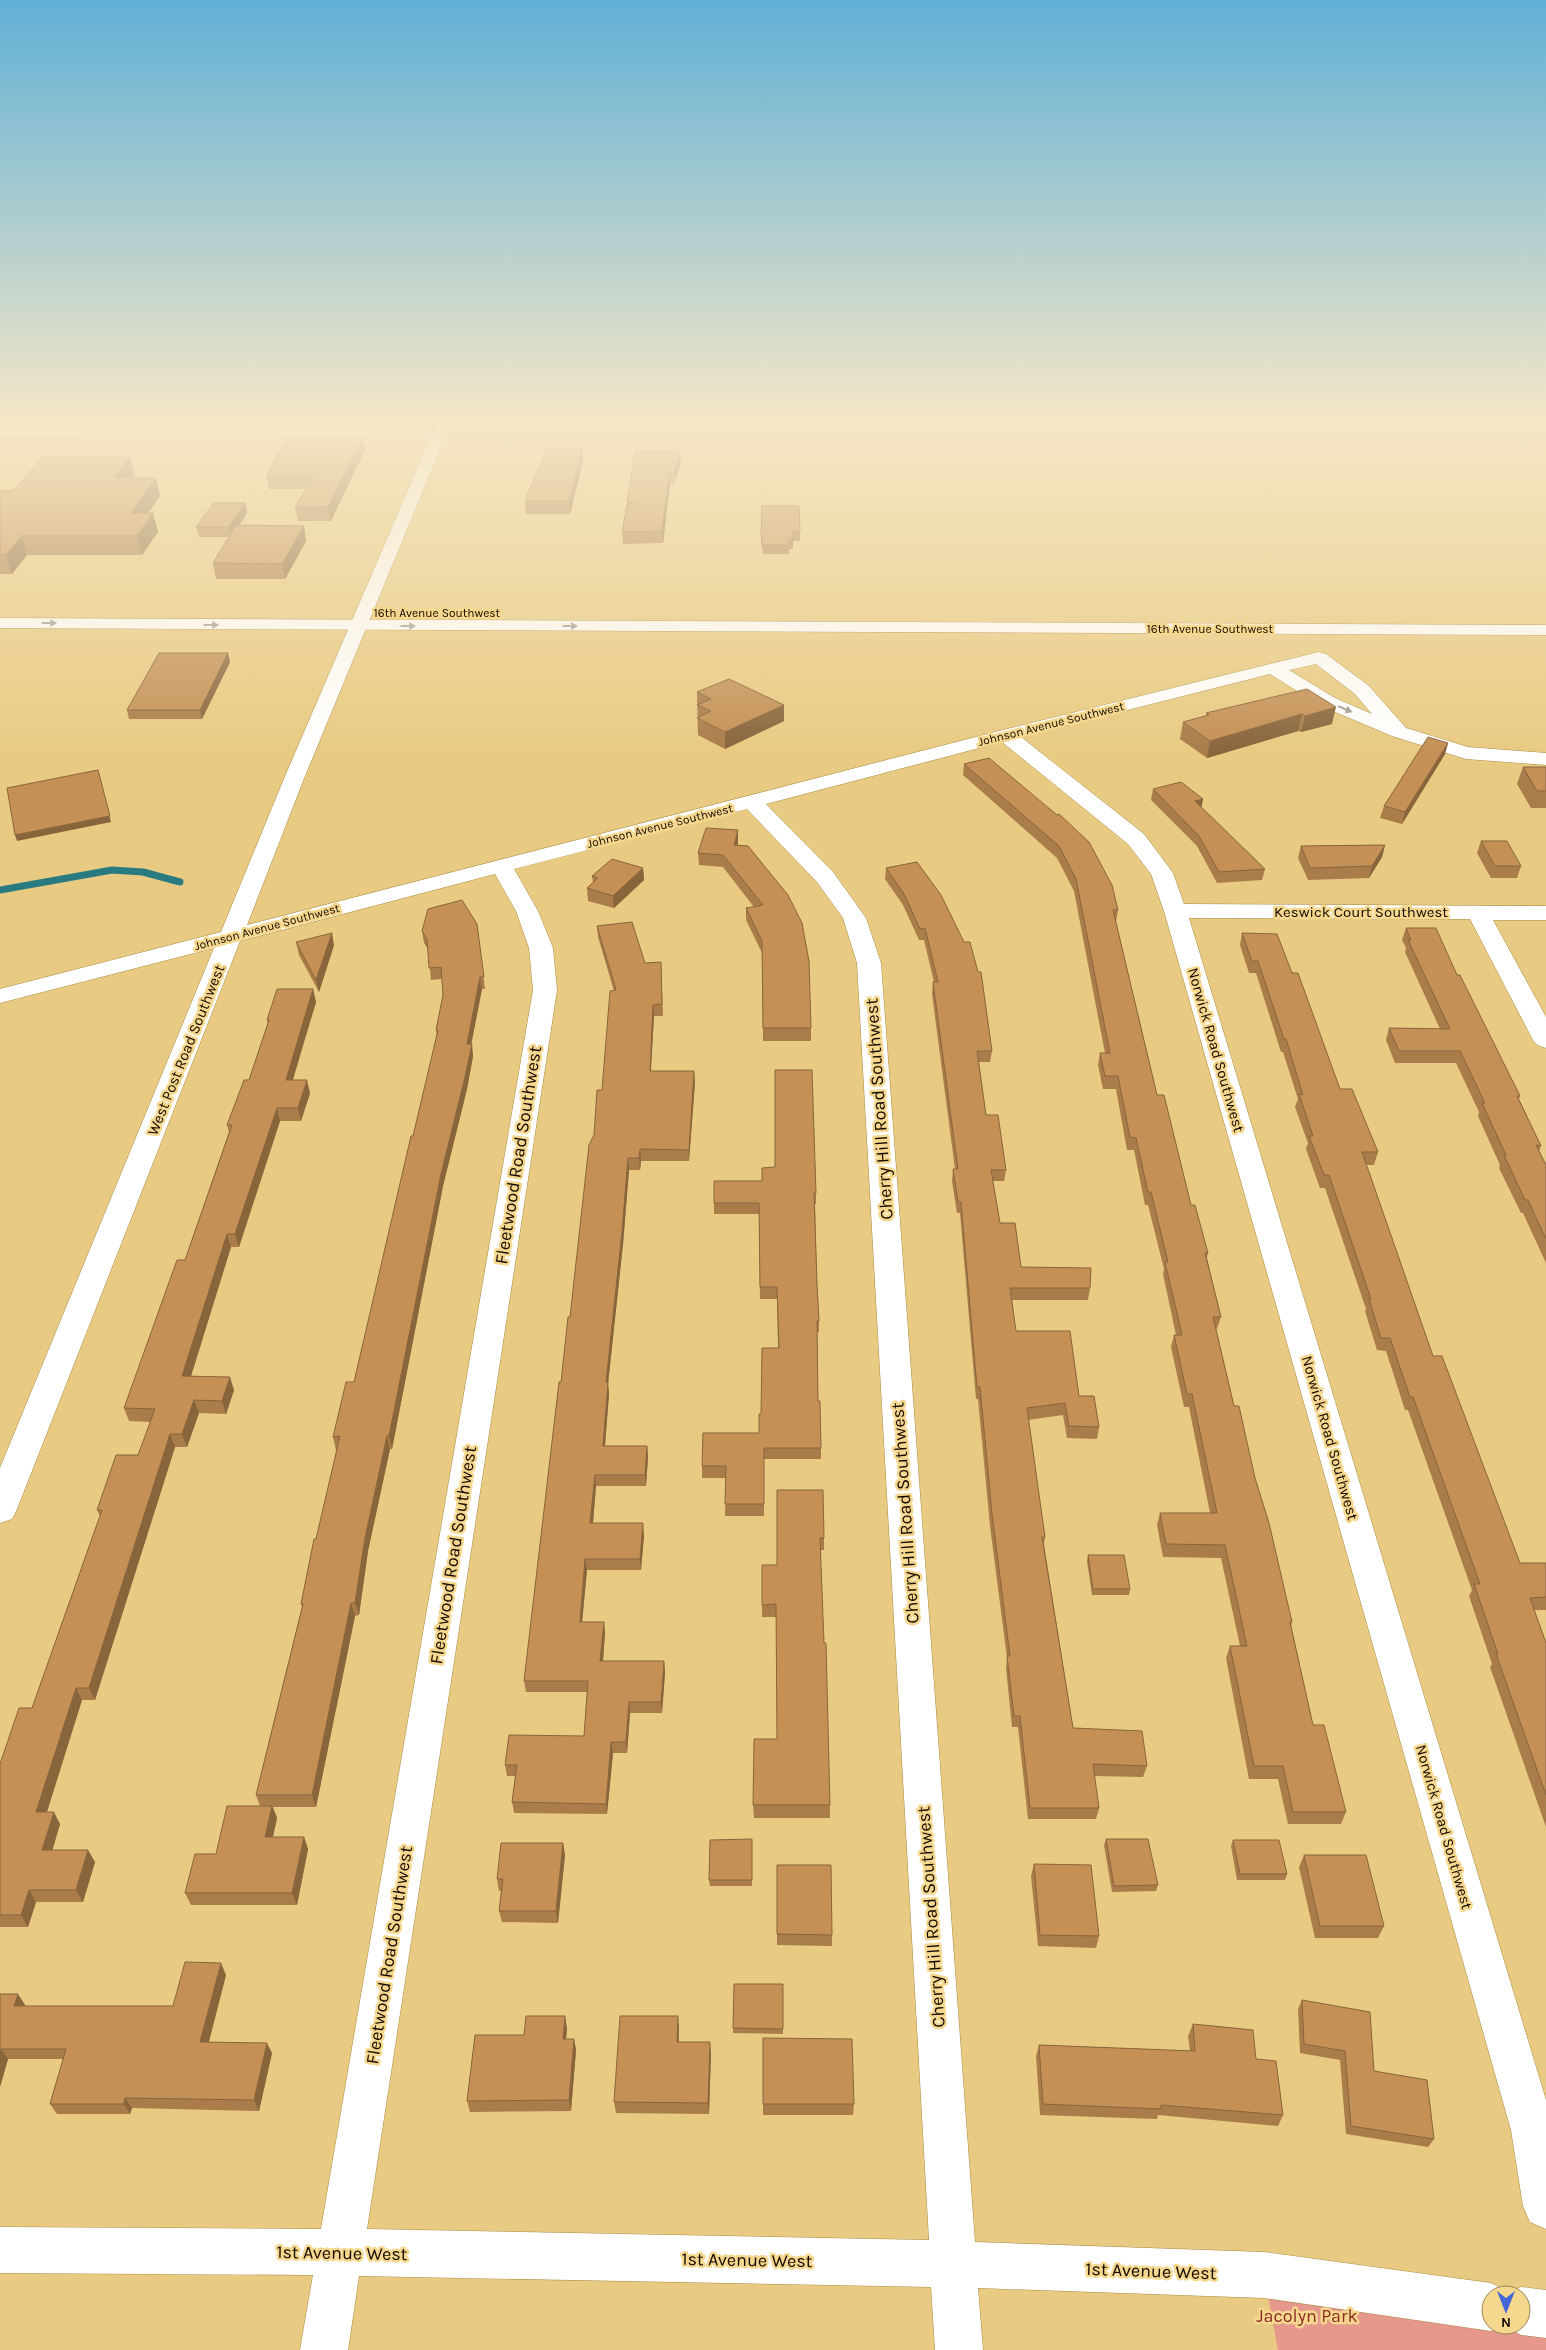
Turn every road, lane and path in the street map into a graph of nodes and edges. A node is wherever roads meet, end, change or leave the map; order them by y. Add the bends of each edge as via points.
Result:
1 (397, 535) edge
2 (0, 609) edge
3 (362, 619) junction
4 (0, 623) edge
5 (1546, 630) edge
6 (1273, 668) junction
7 (1399, 732) junction
8 (1006, 736) junction
9 (1546, 759) edge
10 (753, 803) junction
11 (501, 866) junction
12 (1175, 911) junction
13 (1478, 913) junction
14 (1546, 913) edge
15 (232, 937) junction
16 (0, 996) edge
17 (1546, 1040) edge
18 (0, 1509) edge
19 (1546, 2206) edge
20 (0, 2250) edge
21 (340, 2252) junction
22 (953, 2264) junction
23 (1481, 2305) edge
24 (1531, 2312) edge
25 (1546, 2314) edge
26 (324, 2350) edge
27 (959, 2350) edge

1 - 3 street, West Post Road Southwest
2 - 3 street, 16th Avenue Southwest
4 -> 3 street, 16th Avenue Southwest
3 - 5 street, 16th Avenue Southwest via 874,628
3 - 15 street, West Post Road Southwest
6 -> 7 street via 1328,702
6 - 7 street, Johnson Avenue Southwest via 1319,658 1362,690
6 - 8 street, Johnson Avenue Southwest
7 - 9 street via 1466,753
8 - 10 street, Johnson Avenue Southwest
8 - 12 street, Norwick Road Southwest via 1136,840 1162,873
10 - 11 street, Johnson Avenue Southwest
10 - 22 street, Cherry Hill Road Southwest via 825,877 854,918 870,962
11 - 15 street, Johnson Avenue Southwest
11 - 21 street, Fleetwood Road Southwest via 527,911 541,948 545,990
12 - 13 street, Keswick Court Southwest
12 - 19 street, Norwick Road Southwest via 1533,2130
13 - 14 street, Keswick Court Southwest
13 - 17 street
15 - 16 street, Johnson Avenue Southwest
15 - 18 street, West Post Road Southwest
20 - 21 street, 1st Avenue West
21 - 22 street, 1st Avenue West
21 - 26 street, Fleetwood Road Southwest
22 - 23 street, 1st Avenue West via 1264,2275
22 - 27 street, Cherry Hill Road Southwest
24 - 25 street

